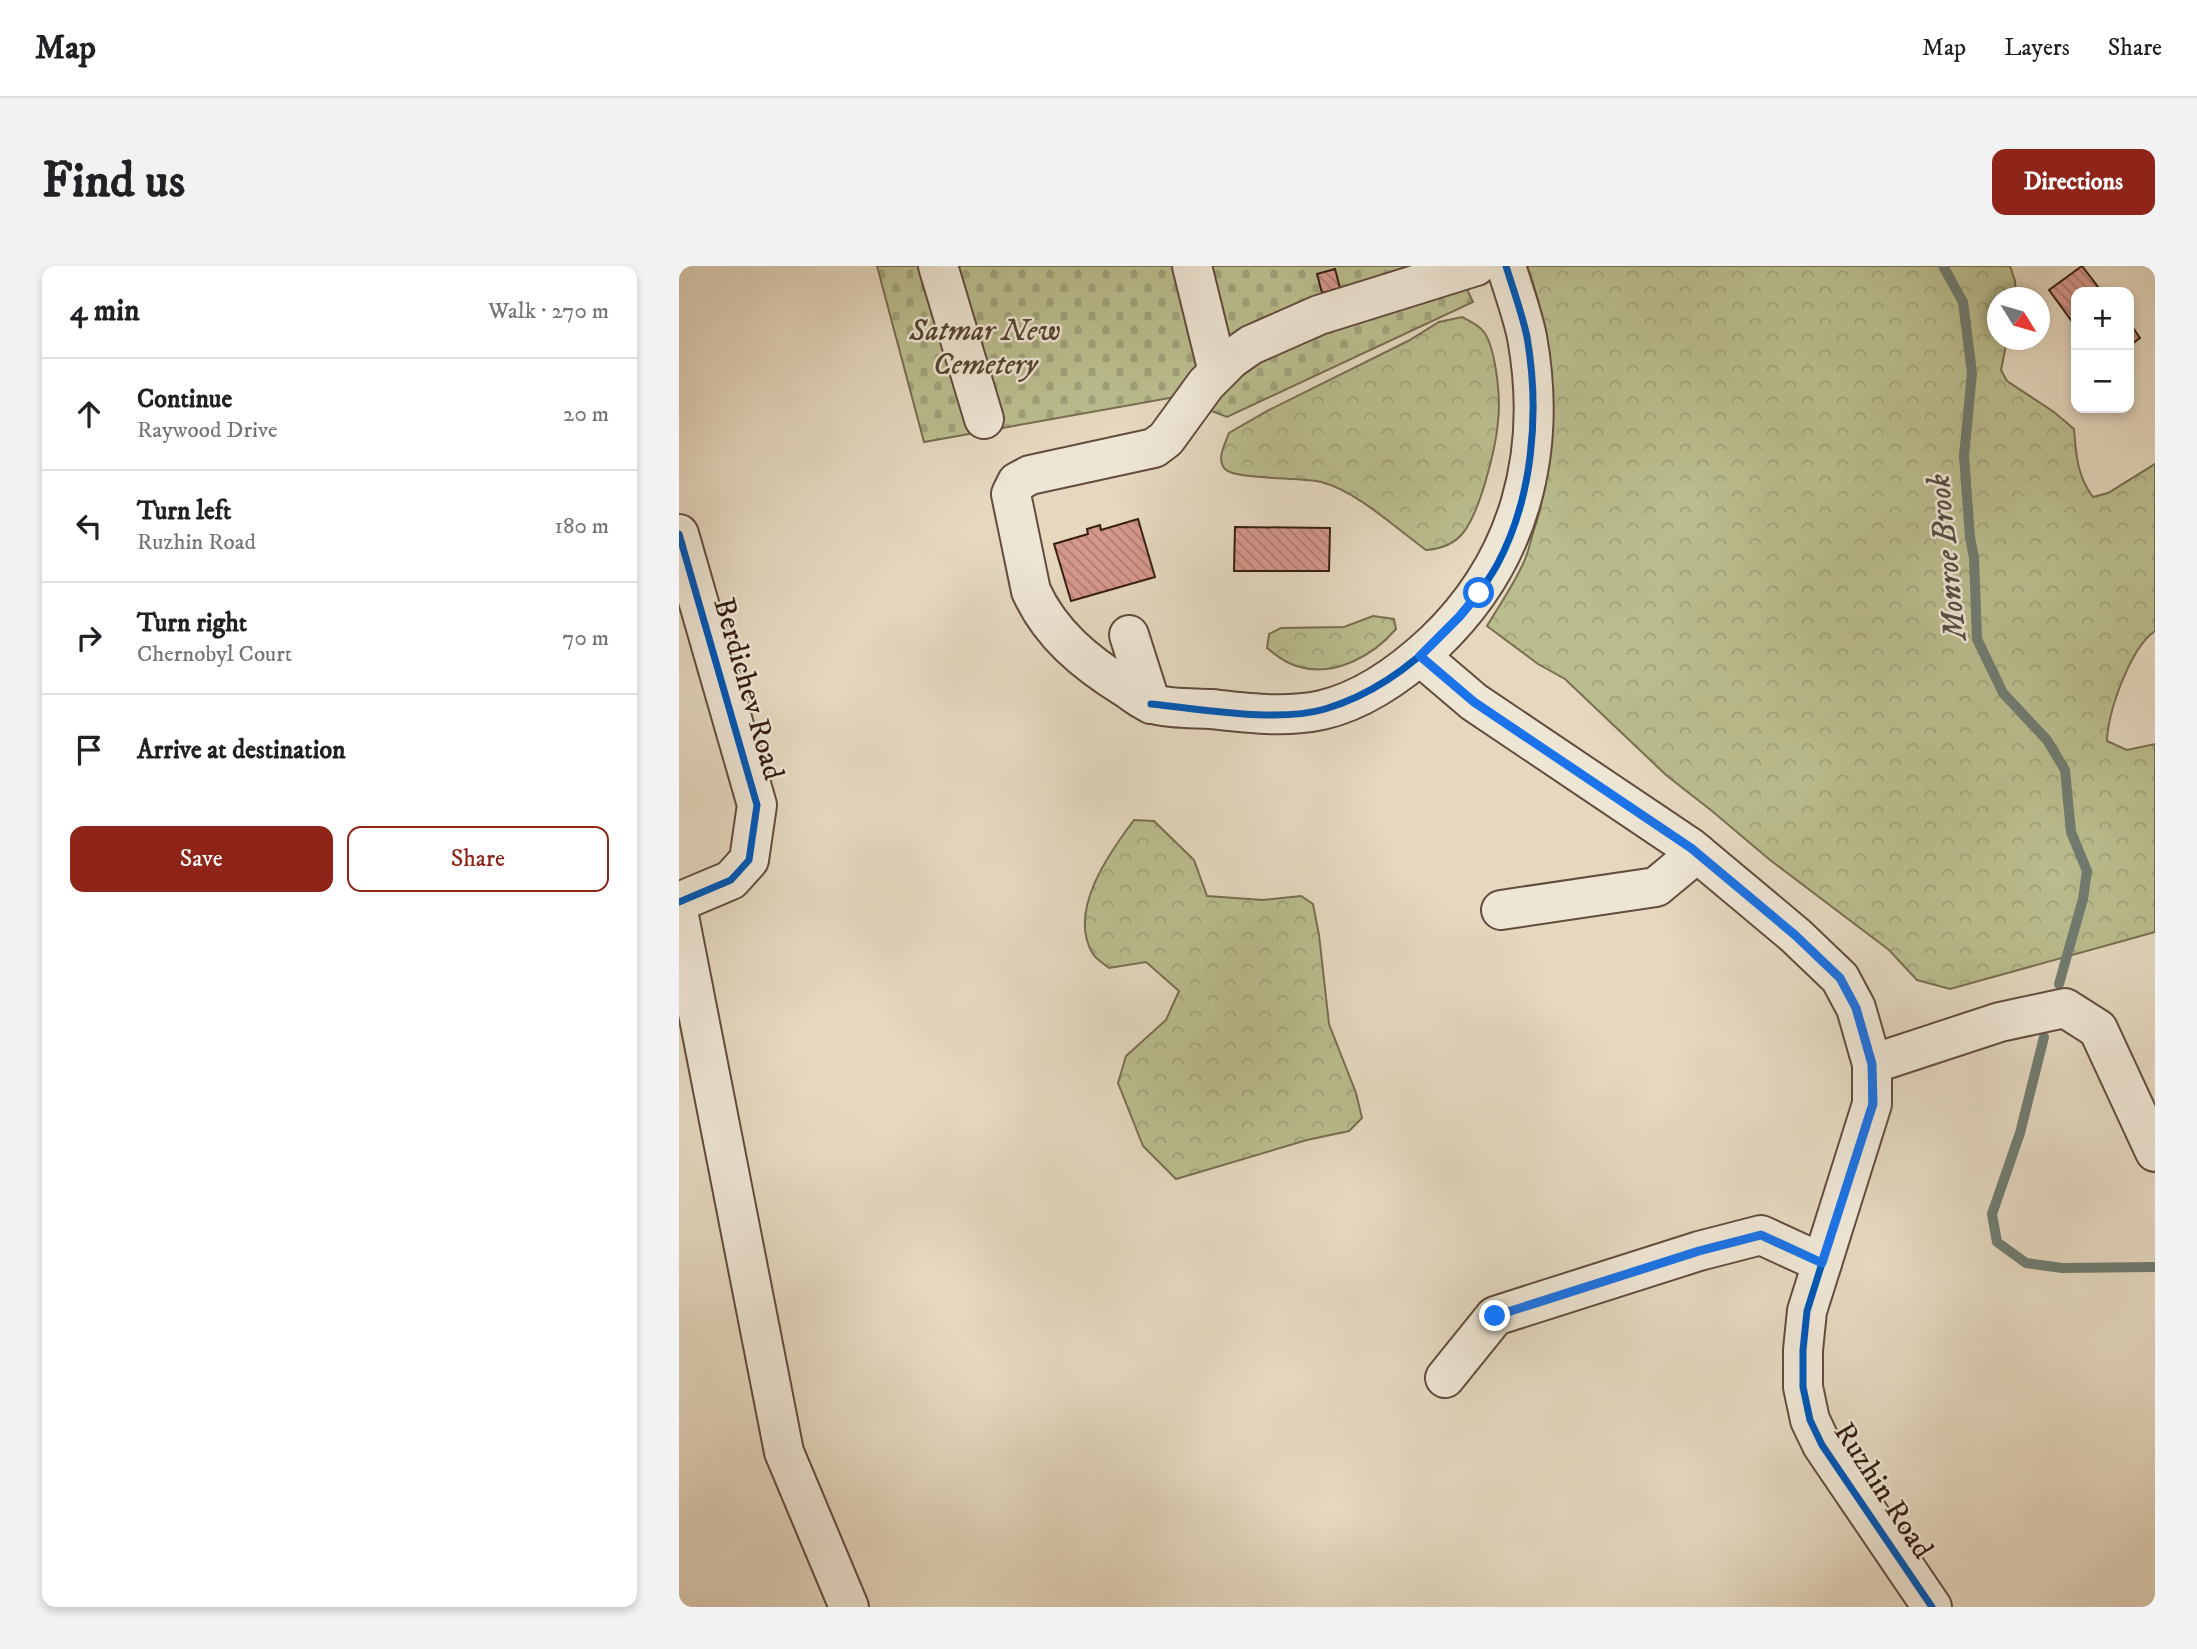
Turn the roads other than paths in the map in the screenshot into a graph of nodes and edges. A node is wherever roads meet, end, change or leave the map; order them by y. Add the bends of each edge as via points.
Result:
1 (938, 266) edge
2 (1192, 266) edge
3 (1476, 266) edge
4 (1506, 266) edge
5 (1218, 372) junction
6 (984, 419) dead end
7 (679, 534) edge
8 (1129, 635) dead end
9 (1420, 656) junction
10 (1151, 704) junction
11 (1697, 853) junction
12 (679, 902) edge
13 (1501, 909) dead end
14 (679, 916) edge
15 (1872, 1064) junction
16 (2155, 1152) edge
17 (1822, 1263) junction
18 (1445, 1378) dead end
19 (849, 1607) edge
20 (1932, 1607) edge

1 - 6 street
2 - 5 street
3 - 5 street via 1284,328 1251,345
4 - 9 street via 1527,335 1532,380 1528,476 1516,523 1497,565 1459,617
5 - 10 street via 1154,448 1030,475 1017,482 1011,494 1038,606 1080,657
7 - 12 street, Berdichev Road via 757,805 749,860 731,880
8 - 10 street
9 - 10 street via 1359,696 1296,714
9 - 11 street, Ruzhin Road via 1474,702
11 - 13 street via 1656,887
11 - 15 street, Ruzhin Road via 1840,978 1856,1008
14 - 19 street via 784,1452
15 - 16 street via 2000,1022 2064,1008 2098,1029
15 - 17 street, Ruzhin Road via 1873,1104
17 - 18 street via 1761,1235 1699,1251 1495,1316
17 - 20 street, Ruzhin Road via 1807,1311 1803,1350 1803,1387 1810,1420 1822,1445

